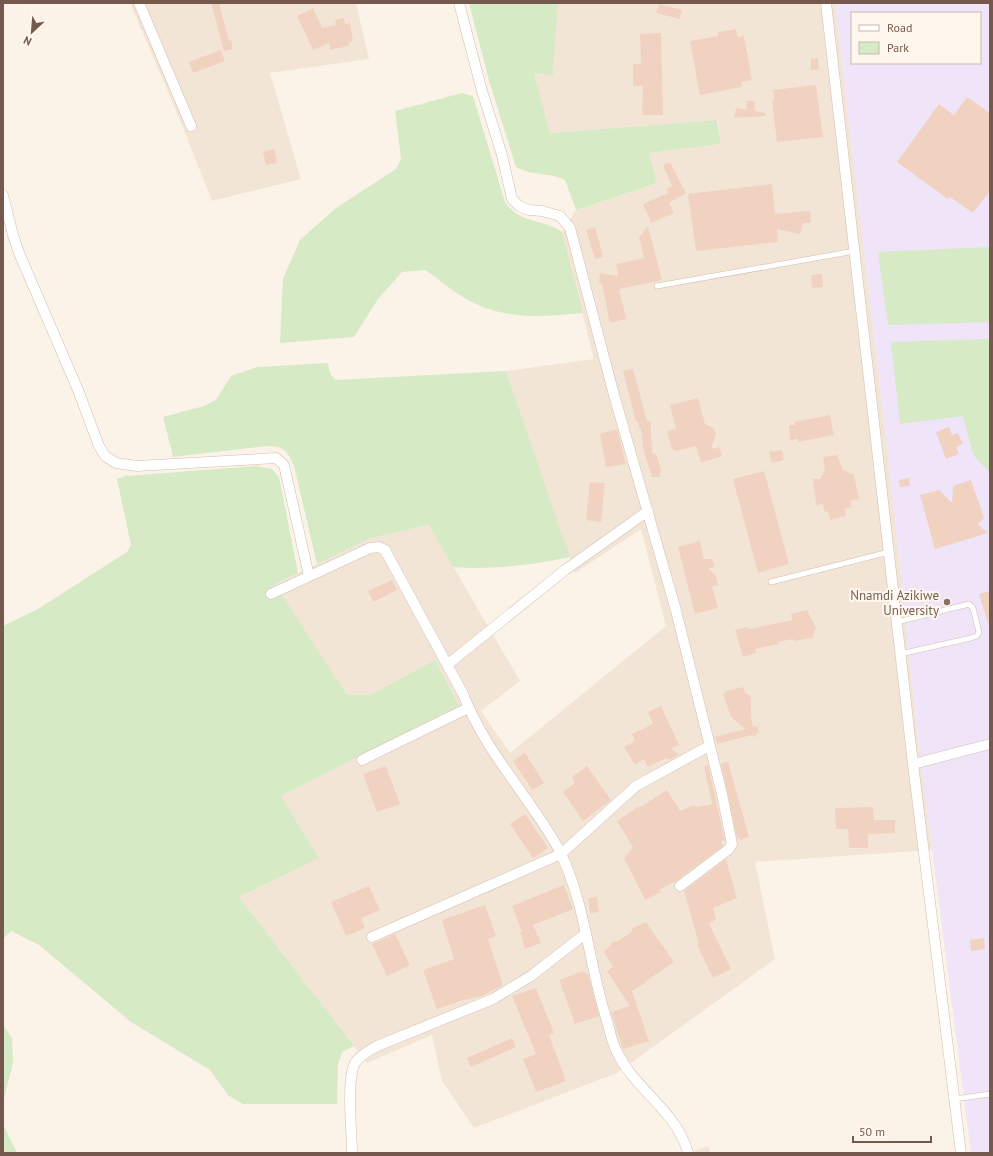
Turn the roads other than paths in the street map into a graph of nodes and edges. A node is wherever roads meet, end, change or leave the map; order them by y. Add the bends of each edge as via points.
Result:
1 (139, 3) edge
2 (459, 3) edge
3 (826, 3) edge
4 (191, 126) dead end
5 (3, 196) edge
6 (855, 251) junction
7 (657, 286) dead end
8 (648, 511) junction
9 (889, 552) junction
10 (310, 576) junction
11 (771, 582) dead end
12 (271, 594) dead end
13 (897, 622) junction
14 (900, 654) junction
15 (447, 665) junction
16 (468, 708) junction
17 (990, 744) edge
18 (709, 746) junction
19 (362, 760) dead end
20 (913, 764) junction
21 (561, 854) junction
22 (680, 886) dead end
23 (585, 934) junction
24 (372, 937) dead end
25 (990, 1094) edge
26 (954, 1099) junction
27 (352, 1153) edge
28 (688, 1153) edge
29 (960, 1153) edge

1 - 4 street
2 - 8 street via 512,199 519,206 529,210 560,216 570,228
3 - 6 street
5 - 10 street via 19,253 78,390 99,446 106,456 116,463 137,466 276,458 284,465
6 - 7 lane
6 - 9 street
8 - 15 street via 565,570
8 - 18 street via 675,607
9 - 11 lane
9 - 13 street
10 - 12 street
10 - 15 street via 370,548 379,547 385,550
13 - 14 street
13 - 14 lane via 969,604 973,608 980,632 971,638
14 - 20 street
15 - 16 street
16 - 19 street
16 - 21 street via 498,760 546,827
17 - 20 street
18 - 21 street via 636,786
18 - 22 street via 732,844 729,849
20 - 26 street
21 - 23 street via 577,894
21 - 24 street
23 - 27 street via 511,990 365,1053 355,1063 350,1080
23 - 28 street via 616,1052 630,1072 672,1118
25 - 26 lane
26 - 29 street

